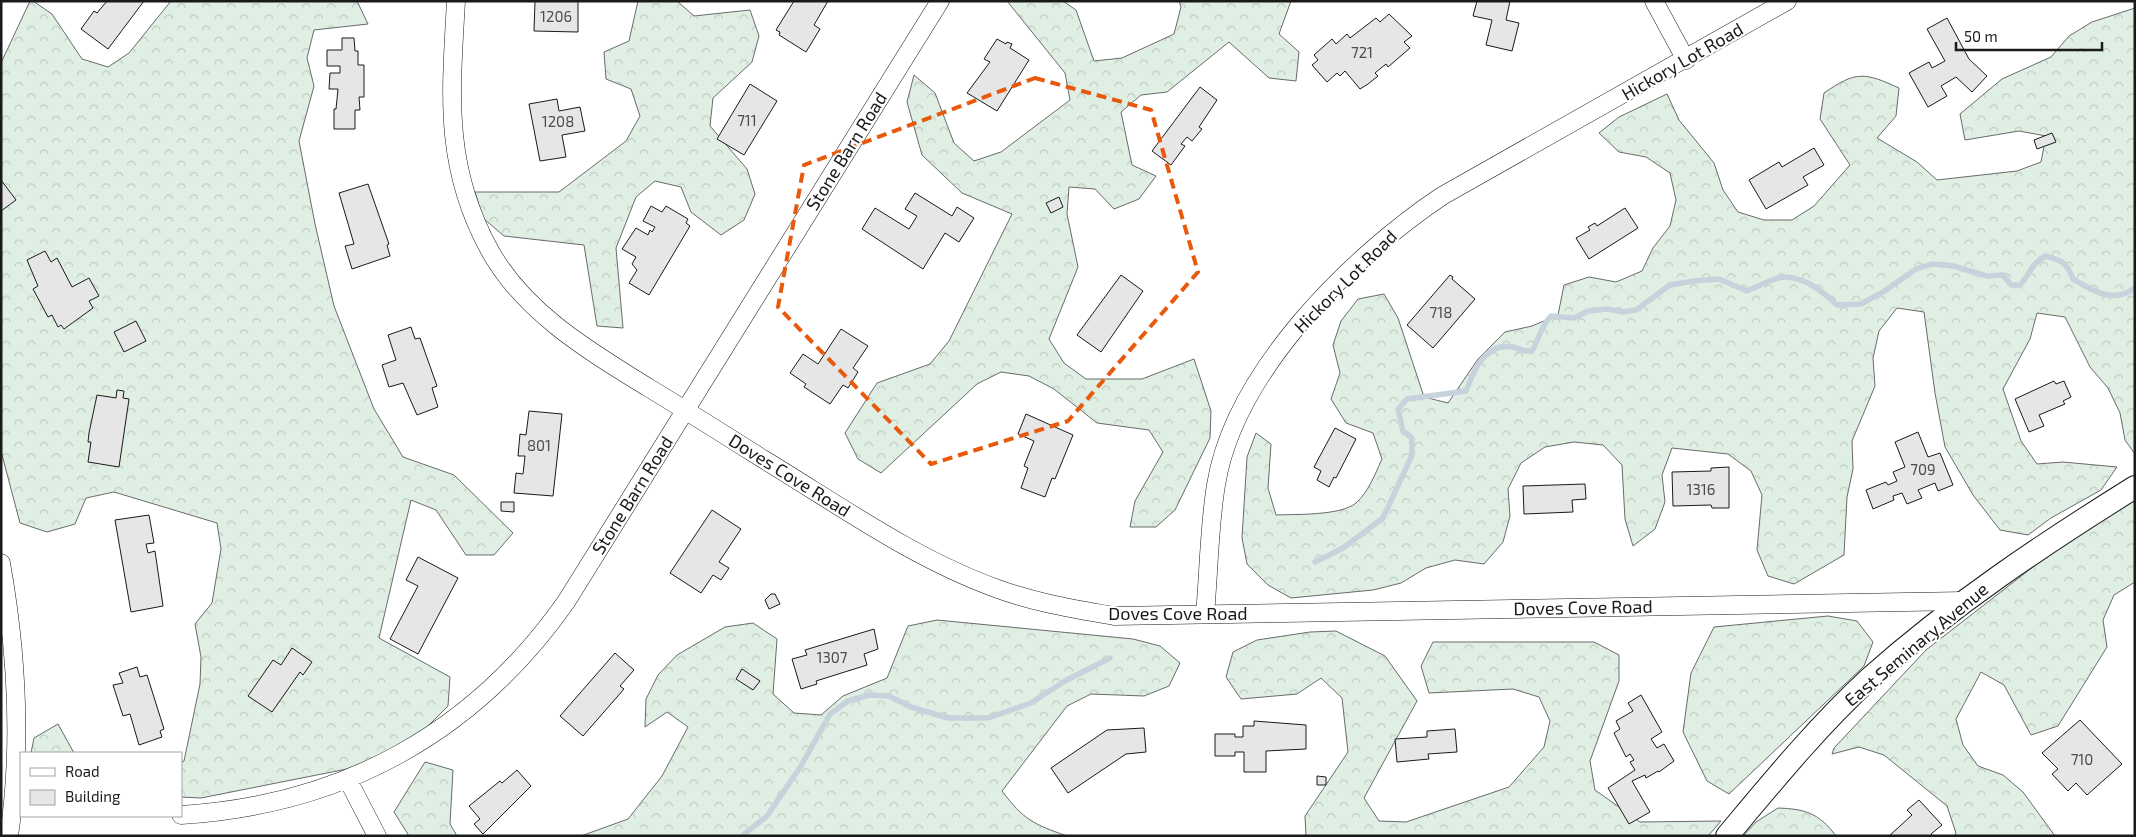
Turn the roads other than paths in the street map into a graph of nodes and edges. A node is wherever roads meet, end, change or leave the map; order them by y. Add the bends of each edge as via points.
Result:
1 (456, 1) edge
2 (940, 1) edge
3 (1654, 1) edge
4 (1787, 1) edge
5 (1686, 60) junction
6 (684, 410) junction
7 (2135, 487) edge
8 (1, 563) edge
9 (1963, 601) junction
10 (1205, 614) junction
11 (348, 780) junction
12 (12, 804) edge
13 (182, 815) edge
14 (9, 836) edge
15 (377, 836) edge
16 (1727, 836) edge

1 - 6 street, Doves Cove Road via 451,93 453,138 459,176 469,207 490,251 516,289 549,320 595,355
2 - 6 street, Stone Barn Road
3 - 5 street
4 - 5 street, Hickory Lot Road
5 - 10 street, Hickory Lot Road via 1442,196 1401,224 1362,258 1315,307 1277,352 1248,395 1228,440 1216,484
6 - 10 street, Doves Cove Road via 881,531 933,560 997,589 1056,606 1114,616
6 - 11 street, Stone Barn Road via 566,602 510,672 486,695 434,733
7 - 9 street, East Seminary Avenue via 2043,544
8 - 12 street via 15,676 16,748
9 - 10 street, Doves Cove Road
9 - 16 street, East Seminary Avenue via 1870,679 1798,750
11 - 13 street, Stone Barn Road via 242,809
11 - 15 street
12 - 14 street

